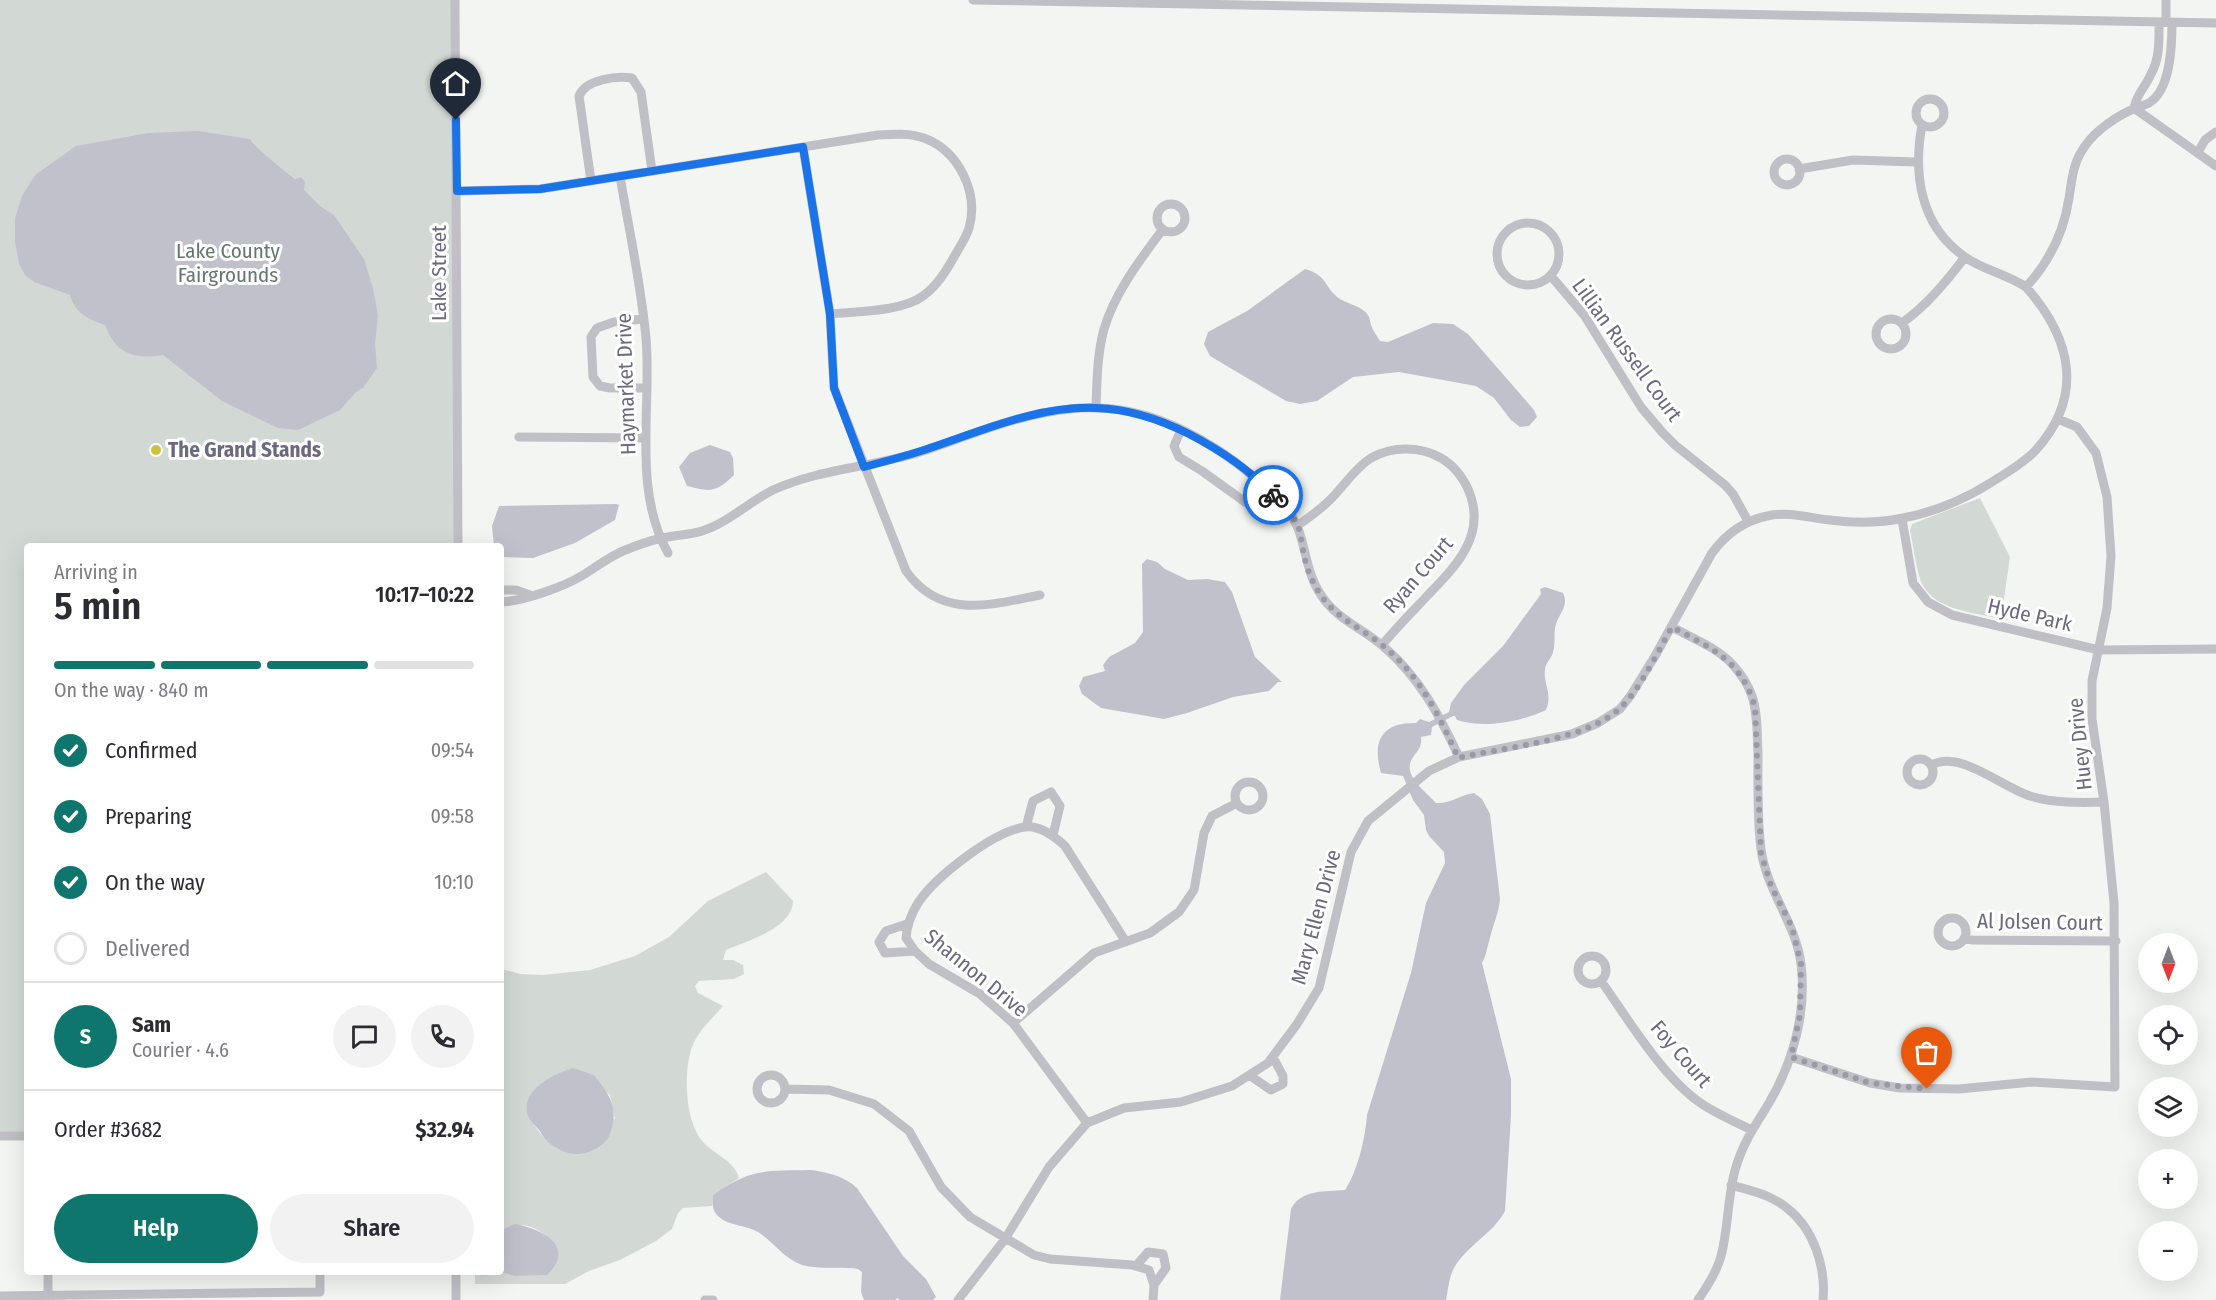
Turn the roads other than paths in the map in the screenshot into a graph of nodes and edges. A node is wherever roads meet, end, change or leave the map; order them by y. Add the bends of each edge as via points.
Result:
1 (455, 0) edge
2 (973, 0) edge
3 (2166, 0) edge
4 (1317, 3) edge
5 (1473, 4) edge
6 (2166, 22) junction
7 (2216, 23) edge
8 (2134, 108) junction
9 (1922, 125) dead end
10 (2216, 132) edge
11 (803, 147) junction
12 (2198, 152) junction
13 (1917, 162) junction
14 (2216, 166) edge
15 (1799, 169) dead end
16 (652, 171) junction
17 (620, 176) junction
18 (591, 181) junction
19 (457, 191) junction
20 (1162, 229) dead end
21 (1965, 257) junction
22 (1551, 276) junction
23 (2026, 287) junction
24 (830, 314) junction
25 (643, 318) junction
26 (1902, 323) dead end
27 (645, 388) junction
28 (1096, 407) junction
29 (2058, 418) junction
30 (1181, 430) junction
31 (519, 437) dead end
32 (646, 438) junction
33 (864, 467) junction
34 (1269, 490) junction
35 (1902, 519) junction
36 (1748, 521) junction
37 (1298, 525) junction
38 (660, 538) junction
39 (458, 543) edge
40 (668, 554) dead end
41 (504, 590) edge
42 (530, 595) junction
43 (1040, 595) dead end
44 (504, 602) edge
45 (1672, 627) junction
46 (1382, 645) junction
47 (2216, 649) edge
48 (2099, 650) junction
49 (1458, 758) junction
50 (1932, 765) dead end
51 (2104, 802) junction
52 (1237, 803) dead end
53 (1026, 826) junction
54 (1053, 835) junction
55 (908, 924) junction
56 (1964, 938) dead end
57 (2116, 941) junction
58 (1126, 942) junction
59 (915, 951) junction
60 (1601, 981) dead end
61 (1013, 1023) junction
62 (1273, 1057) junction
63 (1791, 1057) junction
64 (1249, 1075) junction
65 (785, 1089) dead end
66 (1087, 1123) junction
67 (1752, 1130) junction
68 (0, 1136) edge
69 (24, 1136) edge
70 (1731, 1185) junction
71 (1005, 1239) junction
72 (1136, 1266) junction
73 (48, 1275) edge
74 (320, 1275) edge
75 (456, 1275) edge
76 (1154, 1285) junction
77 (48, 1295) junction
78 (0, 1296) edge
79 (456, 1300) edge
80 (705, 1300) edge
81 (713, 1300) edge
82 (958, 1300) edge
83 (1153, 1300) edge
84 (1698, 1300) edge
85 (1823, 1300) edge

1 - 19 street, Lake Street
2 - 4 street
3 - 6 street
4 - 5 street
5 - 6 street
6 - 7 street
6 - 8 street via 2156,64 2137,95
6 - 8 street via 2171,56 2163,82 2150,102
8 - 12 street
8 - 23 street via 2102,128 2085,145 2071,175 2060,237
9 - 13 street
10 - 12 street
11 - 16 street
11 - 24 street
11 - 24 street via 878,135 924,138 954,161 971,197 970,222 963,242 942,277 923,296 898,306
12 - 14 street
13 - 15 street via 1853,160
13 - 21 street via 1927,210 1946,240
16 - 17 street
16 - 18 street via 641,92 632,78 625,77 590,83 579,96
17 - 18 street
17 - 25 street, Haymarket Drive
18 - 19 street via 522,191
19 - 39 street, Lake Street
20 - 28 street via 1122,288 1104,329
21 - 23 street, Mary Ellen Drive
21 - 26 street via 1918,312
22 - 22 street, Lillian Russell Court via 1559,248 1548,231 1530,223 1510,229 1503,236 1497,256 1505,275 1523,285 1543,282
22 - 36 street, Lillian Russell Court via 1584,315 1641,407 1662,432 1725,485
23 - 29 street, Mary Ellen Drive via 2044,307 2058,332 2066,359 2067,389
24 - 33 street via 834,388
25 - 27 street, Haymarket Drive
25 - 27 street via 614,321 597,328 591,337 593,377 600,386
27 - 32 street, Haymarket Drive
28 - 30 street via 1139,414
28 - 33 street via 1041,414
29 - 35 street, Mary Ellen Drive via 2036,451 2008,472 1940,508
29 - 48 street, Huey Drive via 2077,427 2096,453 2107,497 2111,556
30 - 34 street via 1224,454
30 - 34 street via 1174,446 1179,457 1245,502 1256,501
31 - 32 street
32 - 38 street, Haymarket Drive via 649,498
33 - 38 street via 806,477 770,491 737,514 702,531
33 - 43 street via 906,571 916,586 933,597 966,605
34 - 37 street
35 - 36 street, Mary Ellen Drive via 1832,521 1781,514
35 - 48 street, Hyde Park via 1913,583 1929,602 1952,615
36 - 45 street, Mary Ellen Drive via 1732,531 1712,553
37 - 46 street via 1306,566 1322,598 1351,625
37 - 46 street, Ryan Court via 1324,506 1360,466 1386,452 1407,449 1431,453 1462,478 1475,513 1462,558
38 - 40 street, Haymarket Drive
38 - 42 street via 620,552 572,582
41 - 42 street
42 - 44 street via 521,601
45 - 49 street, Mary Ellen Drive via 1631,695 1620,709 1598,723 1572,734
45 - 63 street via 1733,664 1752,696 1761,853 1771,886 1792,927 1801,964 1800,1015
46 - 49 street via 1433,705
47 - 48 street, Hyde Park
48 - 51 street, Huey Drive via 2092,681 2092,719
49 - 62 street, Mary Ellen Drive via 1429,771 1368,821 1351,852 1319,988
50 - 51 street via 1955,760 2044,800
51 - 57 street, Huey Drive
52 - 58 street via 1212,816 1204,833 1194,890 1179,912 1150,933
53 - 54 street
53 - 54 street via 1033,801 1051,792 1060,806
53 - 55 street via 982,845 930,887
54 - 58 street via 1065,846
55 - 59 street, Shannon Drive via 906,938
55 - 59 street via 886,931 879,942 885,953
56 - 57 street, Al Jolsen Court
57 - 63 street, Huey Drive via 2115,1087 2032,1082 1959,1089 1900,1088 1870,1083
58 - 61 street via 1094,953
59 - 61 street, Shannon Drive via 929,964 980,994
60 - 67 street, Foy Court via 1682,1088 1702,1104
61 - 66 street, Shannon Drive
62 - 64 street, Mary Ellen Drive
62 - 64 street via 1283,1084 1270,1090
63 - 67 street
64 - 66 street, Mary Ellen Drive via 1232,1086 1181,1102 1124,1108
65 - 71 street via 829,1090 874,1104 909,1131 941,1187 970,1217
66 - 71 street, Mary Ellen Drive via 1049,1167
67 - 70 street
68 - 69 street
70 - 84 street via 1720,1258
70 - 85 street via 1756,1192 1787,1208 1807,1230 1819,1256 1825,1284
71 - 72 street via 1050,1259
71 - 82 street, Mary Ellen Drive
72 - 76 street via 1149,1270
72 - 76 street via 1148,1252 1162,1254 1166,1268
73 - 77 street
74 - 77 street via 320,1292
75 - 79 street
76 - 83 street
77 - 78 street
80 - 81 street

